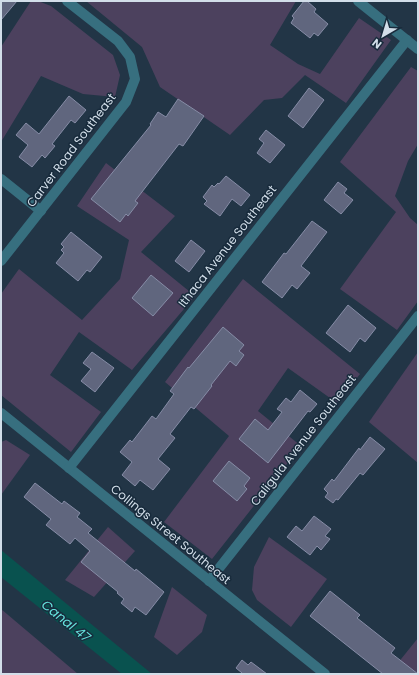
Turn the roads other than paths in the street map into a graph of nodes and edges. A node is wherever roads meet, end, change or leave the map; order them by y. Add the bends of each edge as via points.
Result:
1 (67, 1) edge
2 (358, 1) edge
3 (407, 40) junction
4 (418, 49) edge
5 (1, 179) edge
6 (41, 211) junction
7 (1, 261) edge
8 (418, 316) edge
9 (1, 413) edge
10 (69, 468) junction
11 (209, 580) junction
12 (325, 674) edge

1 - 6 street, Carver Road Southeast via 118,41 130,57 134,79 126,102
2 - 3 street
3 - 4 street
3 - 10 street, Ithaca Avenue Southeast
5 - 6 street
6 - 7 street, Carver Road Southeast
8 - 11 street, Caligula Avenue Southeast
9 - 10 street, Collings Street Southeast
10 - 11 street, Collings Street Southeast
11 - 12 street, Collings Street Southeast

